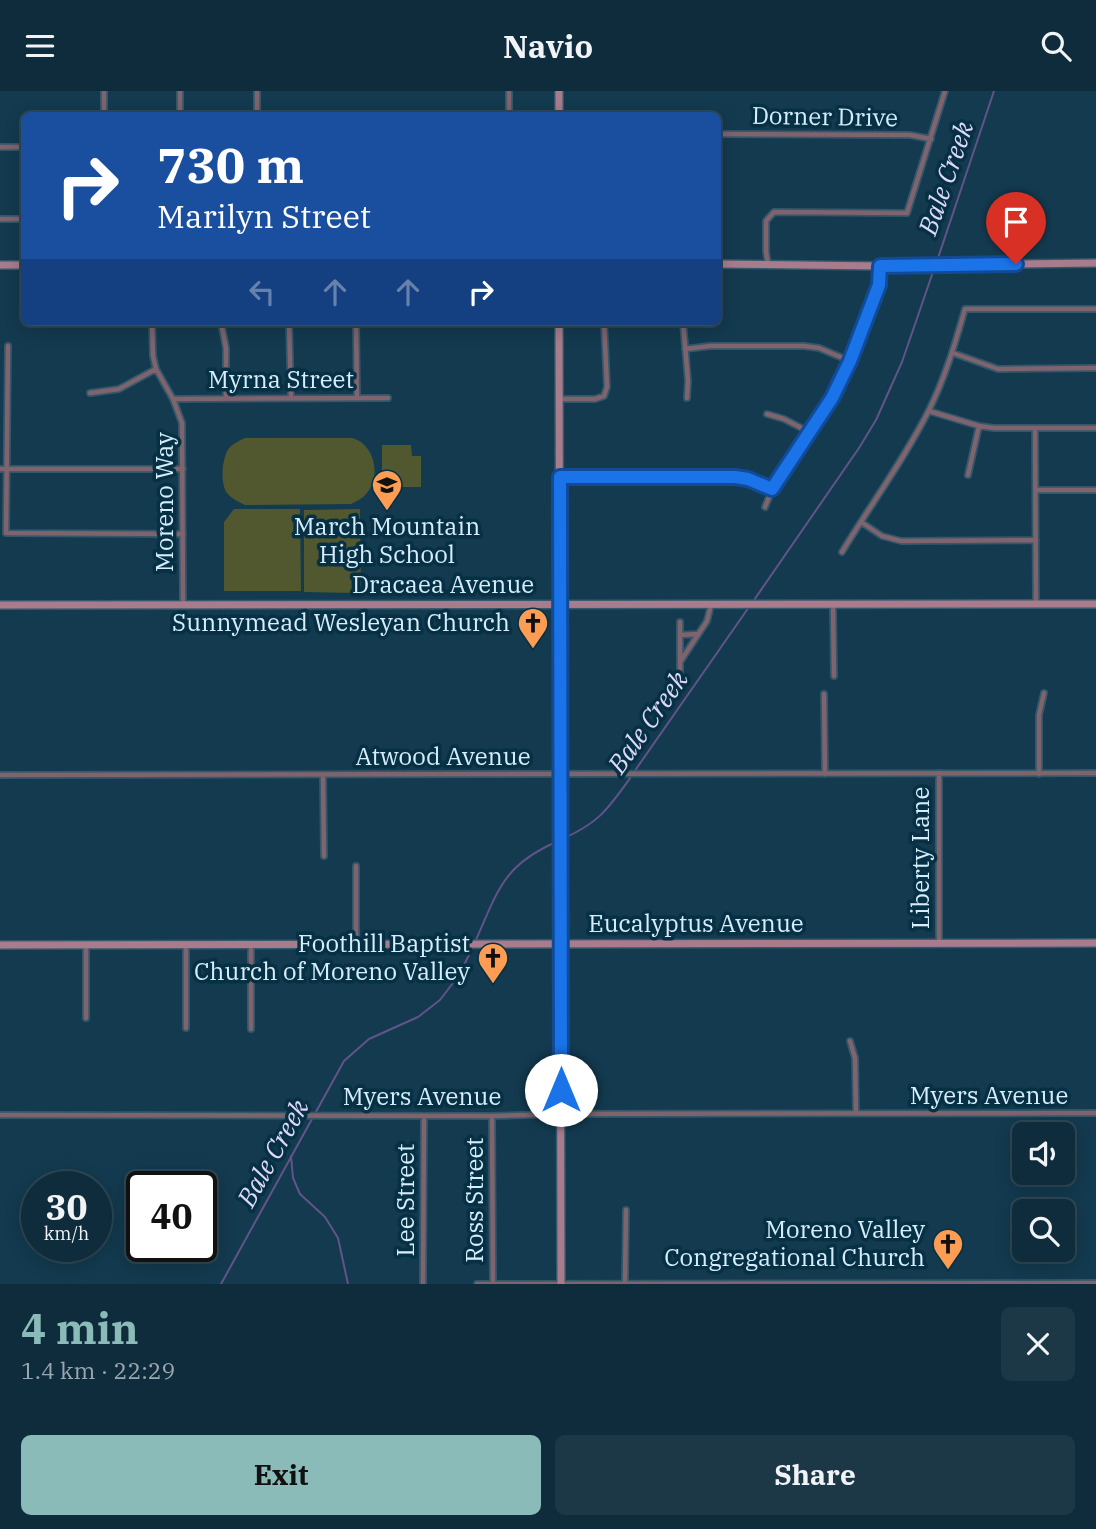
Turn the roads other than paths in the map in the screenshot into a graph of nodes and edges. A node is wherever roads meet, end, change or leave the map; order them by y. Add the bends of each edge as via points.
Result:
1 (104, 91) edge
2 (180, 91) edge
3 (257, 91) edge
4 (509, 91) edge
5 (559, 91) edge
6 (945, 91) edge
7 (104, 112) edge
8 (180, 112) edge
9 (257, 112) edge
10 (509, 112) edge
11 (559, 112) edge
12 (721, 134) edge
13 (931, 139) junction
14 (0, 147) edge
15 (21, 147) edge
16 (0, 219) edge
17 (21, 219) edge
18 (1096, 263) edge
19 (721, 264) edge
20 (768, 264) junction
21 (0, 265) edge
22 (21, 265) edge
23 (880, 266) junction
24 (1096, 309) edge
25 (152, 326) edge
26 (222, 326) edge
27 (289, 326) edge
28 (356, 326) edge
29 (559, 326) edge
30 (604, 326) edge
31 (683, 326) edge
32 (8, 346) dead end
33 (685, 349) junction
34 (953, 353) junction
35 (850, 361) junction
36 (1096, 368) edge
37 (156, 369) junction
38 (90, 393) dead end
39 (226, 397) junction
40 (290, 397) junction
41 (357, 397) junction
42 (388, 398) dead end
43 (687, 398) dead end
44 (173, 399) junction
45 (559, 399) junction
46 (929, 411) junction
47 (767, 414) dead end
48 (979, 426) junction
49 (1035, 428) junction
50 (1096, 428) edge
51 (811, 433) junction
52 (3, 469) edge
53 (183, 469) junction
54 (968, 474) dead end
55 (560, 477) junction
56 (772, 489) junction
57 (1036, 490) junction
58 (1096, 490) edge
59 (765, 507) dead end
60 (861, 521) junction
61 (183, 534) junction
62 (1035, 540) junction
63 (842, 552) dead end
64 (560, 604) junction
65 (712, 604) junction
66 (1036, 604) junction
67 (1096, 604) edge
68 (0, 605) edge
69 (183, 605) junction
70 (833, 605) junction
71 (680, 622) dead end
72 (698, 634) junction
73 (680, 635) junction
74 (680, 662) junction
75 (680, 675) dead end
76 (834, 676) dead end
77 (1044, 693) dead end
78 (824, 694) dead end
79 (939, 773) junction
80 (1039, 773) junction
81 (1096, 773) edge
82 (825, 774) junction
83 (0, 775) edge
84 (323, 775) junction
85 (560, 775) junction
86 (324, 856) dead end
87 (356, 866) dead end
88 (1096, 943) edge
89 (356, 944) junction
90 (561, 944) junction
91 (939, 944) junction
92 (0, 945) edge
93 (86, 945) junction
94 (187, 945) junction
95 (251, 945) junction
96 (86, 1018) dead end
97 (187, 1028) dead end
98 (251, 1029) dead end
99 (850, 1041) dead end
100 (1096, 1113) edge
101 (561, 1114) junction
102 (856, 1114) junction
103 (0, 1115) edge
104 (424, 1116) junction
105 (492, 1116) junction
106 (626, 1210) dead end
107 (625, 1283) edge
108 (1096, 1283) edge
109 (424, 1284) edge
110 (477, 1284) edge
111 (493, 1284) edge
112 (561, 1284) edge

1 - 7 street
2 - 8 street
3 - 9 street
4 - 10 street
5 - 11 street
6 - 13 street
12 - 13 street, Dorner Drive via 910,135
13 - 20 street via 907,213 774,212 766,222
14 - 15 street
16 - 17 street
18 - 23 street
19 - 20 street
20 - 23 street
21 - 22 street
23 - 35 street via 879,285
24 - 34 street via 965,309
25 - 37 street, Moreno Way
26 - 39 street
27 - 40 street
28 - 41 street
29 - 45 street
30 - 45 street via 607,393 600,398
31 - 33 street
32 - 52 street
33 - 35 street via 804,346
33 - 43 street
34 - 36 street via 998,369
34 - 46 street
35 - 51 street
37 - 38 street via 119,389
37 - 44 street, Moreno Way
39 - 40 street, Myrna Street
39 - 44 street, Myrna Street
40 - 41 street, Myrna Street
41 - 42 street, Myrna Street
44 - 53 street, Moreno Way via 182,423
45 - 55 street
46 - 48 street
46 - 60 street
47 - 51 street
48 - 49 street
48 - 54 street
49 - 50 street
49 - 57 street
51 - 56 street
52 - 53 street
52 - 61 street via 6,533
53 - 61 street, Moreno Way
55 - 56 street via 735,477
55 - 64 street
56 - 59 street
57 - 58 street
57 - 62 street
60 - 62 street via 882,536 901,541
60 - 63 street
61 - 69 street, Moreno Way
62 - 66 street
64 - 65 street, Dracaea Avenue
64 - 69 street, Dracaea Avenue
64 - 85 street
65 - 70 street, Dracaea Avenue
65 - 72 street
66 - 67 street, Dracaea Avenue
66 - 70 street, Dracaea Avenue
68 - 69 street, Dracaea Avenue
70 - 76 street
71 - 73 street
72 - 73 street
72 - 74 street
73 - 74 street
74 - 75 street
77 - 80 street via 1039,715
78 - 82 street
79 - 80 street, Atwood Avenue
79 - 82 street, Atwood Avenue
79 - 91 street, Liberty Lane
80 - 81 street, Atwood Avenue
82 - 85 street, Atwood Avenue
83 - 84 street, Atwood Avenue
84 - 85 street, Atwood Avenue
84 - 86 street
85 - 90 street
87 - 89 street
88 - 91 street, Eucalyptus Avenue
89 - 90 street, Eucalyptus Avenue
89 - 95 street, Eucalyptus Avenue
90 - 91 street, Eucalyptus Avenue
90 - 101 street
92 - 93 street, Eucalyptus Avenue
93 - 94 street, Eucalyptus Avenue
93 - 96 street
94 - 95 street, Eucalyptus Avenue
94 - 97 street
95 - 98 street
99 - 102 street via 855,1058
100 - 102 street, Myers Avenue
101 - 102 street, Myers Avenue
101 - 105 street, Myers Avenue
101 - 112 street
103 - 104 street, Myers Avenue
104 - 105 street, Myers Avenue
104 - 109 street, Lee Street
105 - 111 street, Ross Street
106 - 107 street
107 - 108 street
107 - 112 street
110 - 111 street
111 - 112 street

